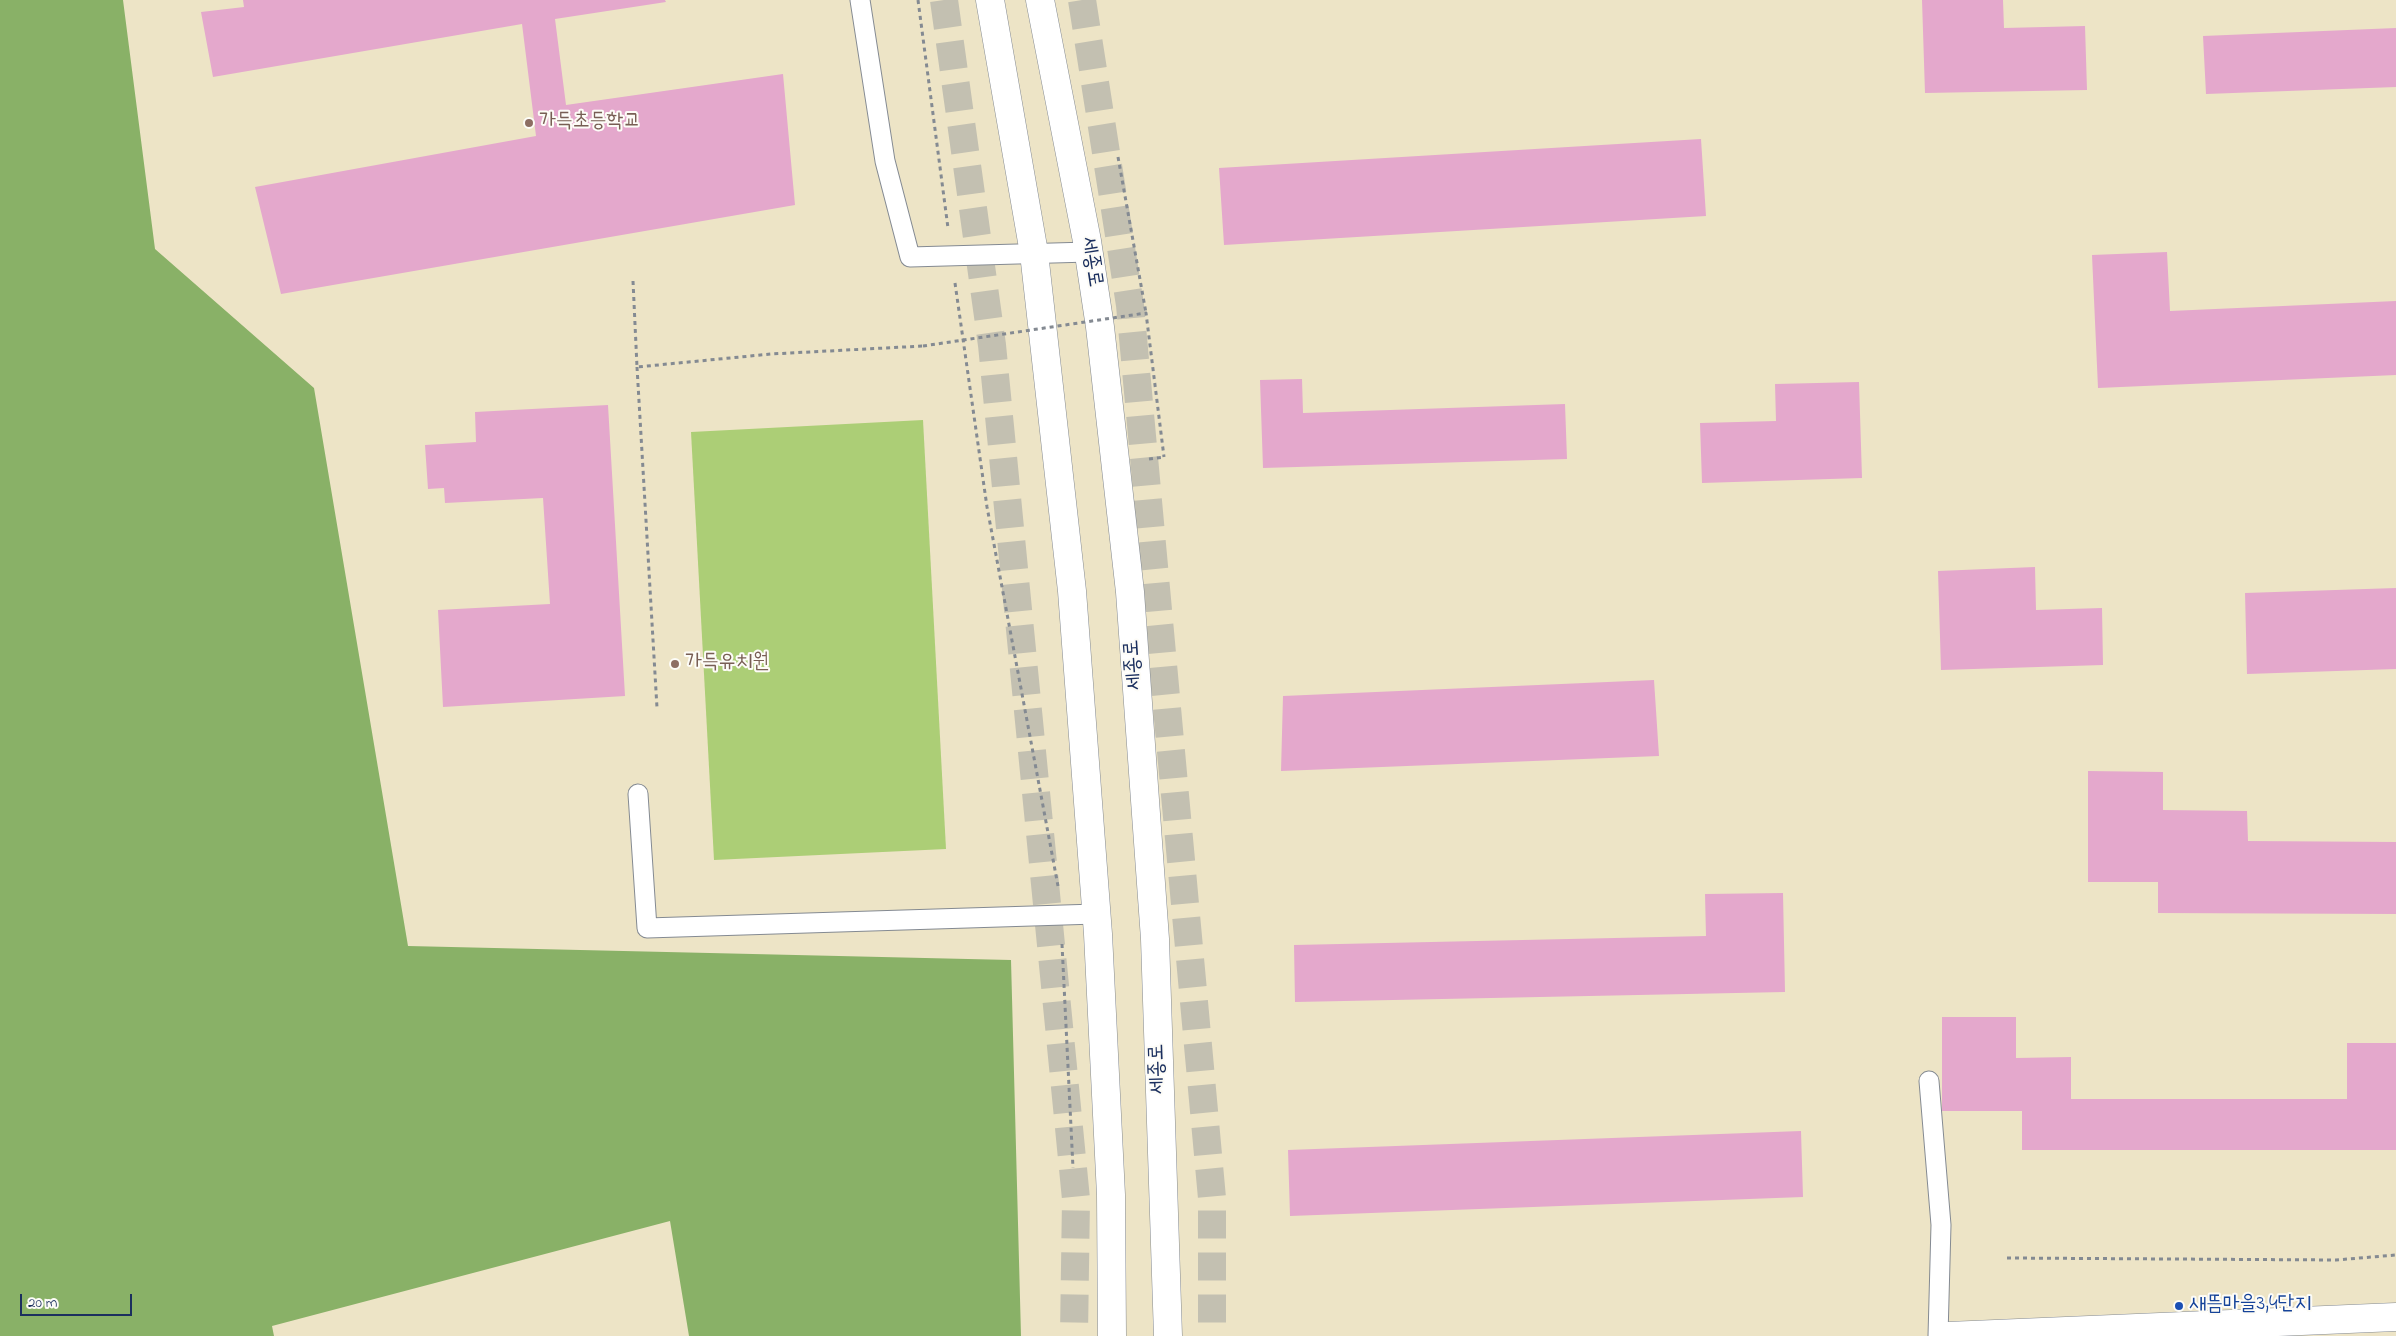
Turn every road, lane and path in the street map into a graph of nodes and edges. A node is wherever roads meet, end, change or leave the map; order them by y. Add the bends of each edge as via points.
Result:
1 (860, 0) edge
2 (918, 0) edge
3 (990, 0) edge
4 (1040, 0) edge
5 (1118, 157) dead end
6 (1088, 252) junction
7 (1034, 253) junction
8 (951, 255) junction
9 (633, 280) dead end
10 (1146, 313) junction
11 (637, 367) junction
12 (1164, 457) dead end
13 (658, 708) dead end
14 (638, 794) dead end
15 (1096, 914) junction
16 (1060, 915) junction
17 (1929, 1081) dead end
18 (1074, 1170) dead end
19 (2396, 1255) edge
20 (2008, 1258) dead end
21 (2396, 1317) edge
22 (1112, 1336) edge
23 (1168, 1336) edge
24 (1938, 1336) edge
25 (1948, 1336) edge

1 - 8 lane via 885,161 910,257
2 - 8 path
3 - 7 main road
4 - 6 main road, 세종로
5 - 10 path
6 - 7 lane
6 - 23 main road, 세종로 via 1100,327 1132,612 1155,939
7 - 8 lane
7 - 15 main road via 1072,590
8 - 16 path via 987,507 1059,890
9 - 11 path
10 - 11 path, bridge via 923,346 772,354
10 - 12 path, bridge
11 - 13 path
14 - 16 lane via 647,928
15 - 16 lane
15 - 22 main road via 1111,1195
16 - 18 path
17 - 24 lane via 1941,1225
19 - 20 path via 2336,1260
21 - 25 main road

